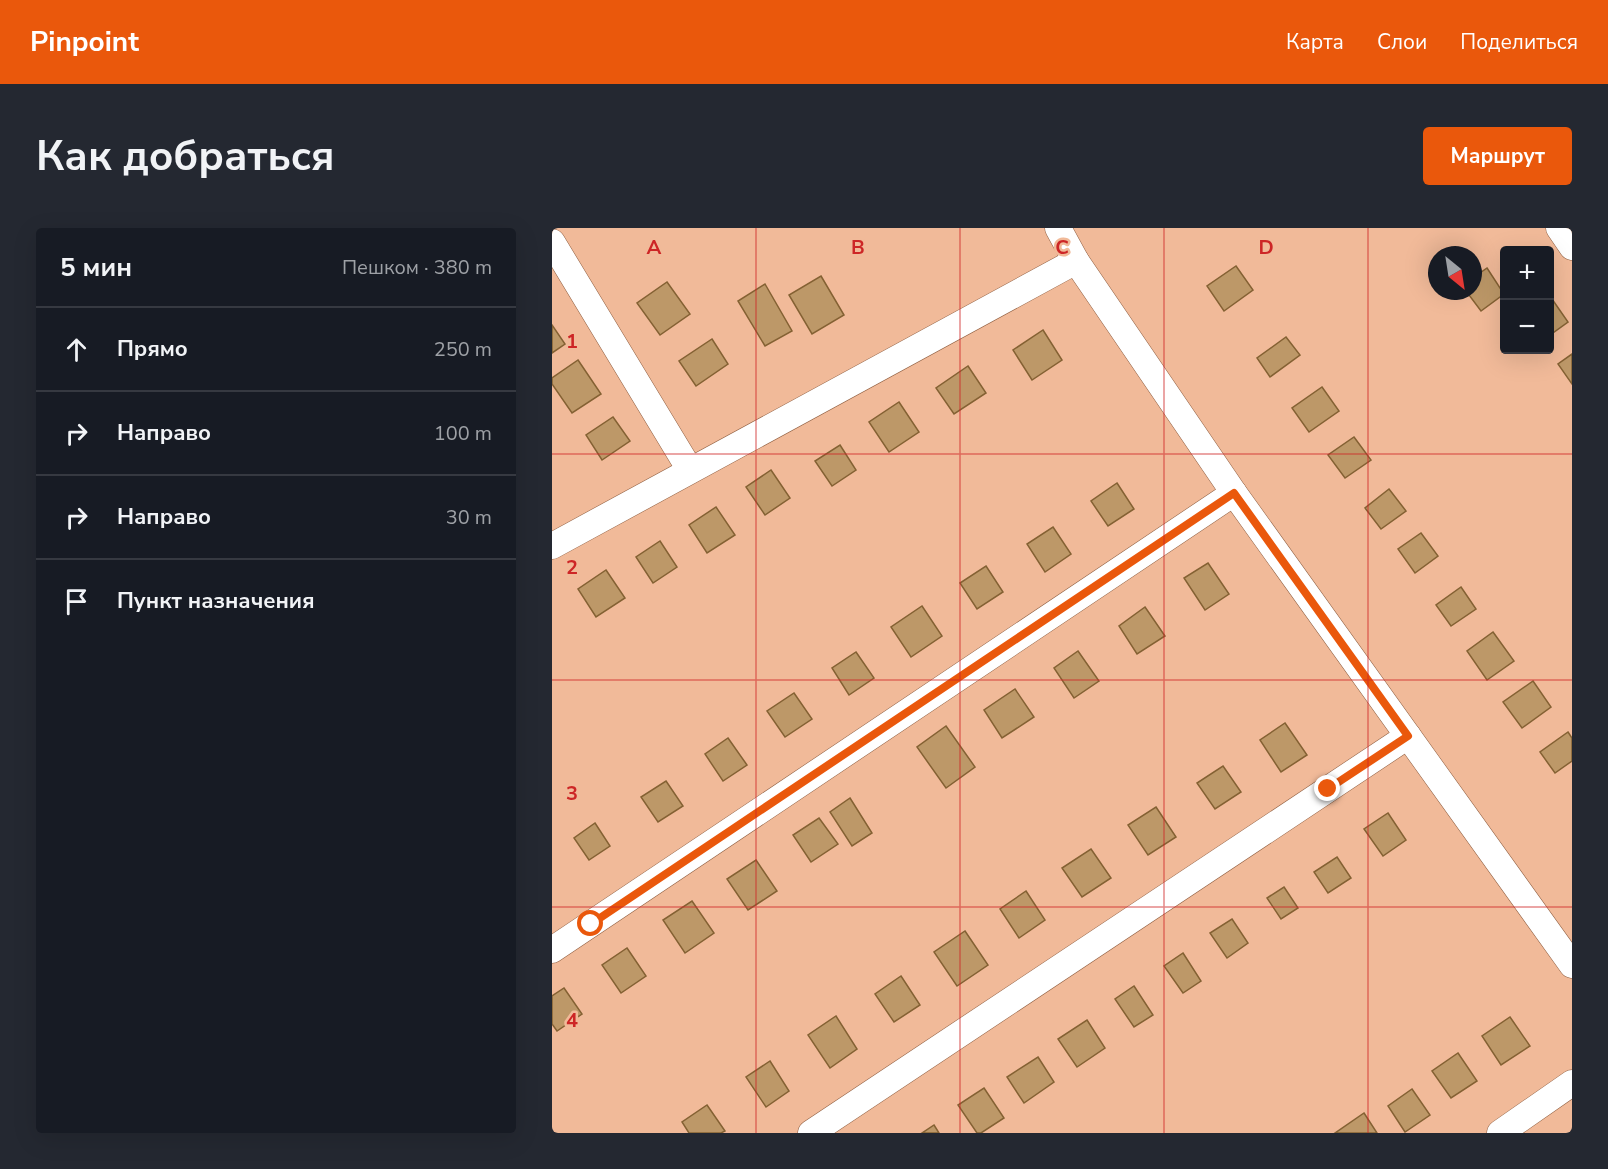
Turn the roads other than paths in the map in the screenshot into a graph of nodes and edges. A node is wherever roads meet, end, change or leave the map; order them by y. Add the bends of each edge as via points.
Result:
1 (1058, 228) edge
2 (1559, 228) edge
3 (552, 242) edge
4 (1572, 247) edge
5 (1076, 261) junction
6 (690, 470) junction
7 (1234, 493) junction
8 (552, 546) edge
9 (1408, 736) junction
10 (552, 950) edge
11 (1572, 965) edge
12 (1572, 1083) edge
13 (811, 1133) edge
14 (1500, 1133) edge

1 - 5 street
2 - 4 street
3 - 6 street
5 - 6 street
5 - 7 street
6 - 8 street
7 - 9 street
7 - 10 street
9 - 11 street
9 - 13 street
12 - 14 street

